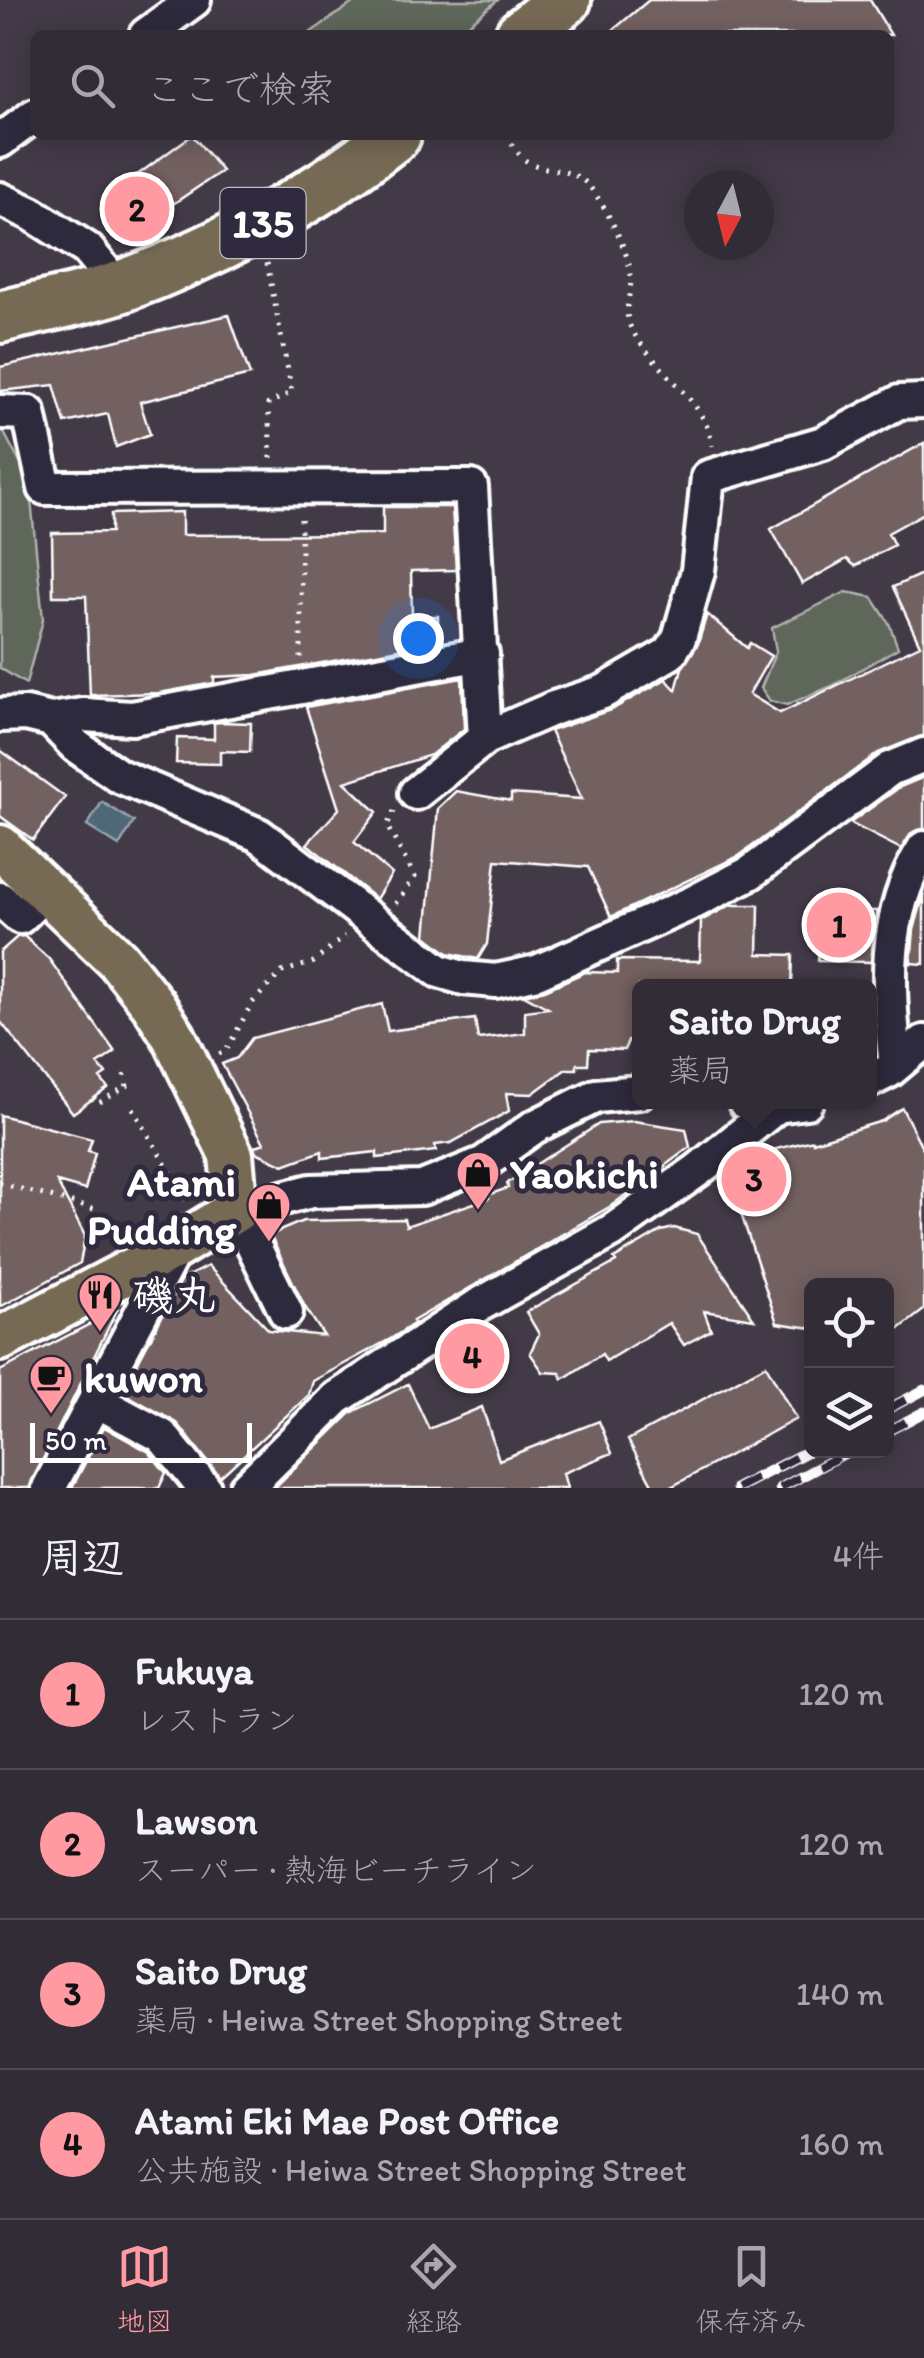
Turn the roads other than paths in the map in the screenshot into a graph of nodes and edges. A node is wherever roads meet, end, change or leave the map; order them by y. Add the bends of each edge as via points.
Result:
1 (194, 0) edge
2 (565, 0) edge
3 (153, 30) edge
4 (527, 30) edge
5 (30, 119) edge
6 (0, 140) edge
7 (389, 140) edge
8 (0, 199) edge
9 (118, 287) junction
10 (0, 317) edge
11 (924, 401) edge
12 (0, 412) edge
13 (482, 654) junction
14 (0, 715) edge
15 (50, 720) junction
16 (485, 738) junction
17 (924, 756) edge
18 (416, 793) road end
19 (0, 847) edge
20 (924, 848) edge
21 (47, 891) junction
22 (0, 899) edge
23 (924, 1042) edge
24 (882, 1073) edge
25 (632, 1093) edge
26 (769, 1109) edge
27 (236, 1210) junction
28 (166, 1264) junction
29 (286, 1312) dead end
30 (0, 1339) edge
31 (96, 1400) junction
32 (49, 1488) edge
33 (204, 1488) edge
34 (246, 1488) edge

1 - 3 street
2 - 4 highway
5 - 6 street
7 - 9 highway, 135 via 249,231
8 - 9 street via 87,249
9 - 10 highway, 135
11 - 16 street via 899,402 823,443 708,477 698,571 670,653 603,692
12 - 13 street via 29,413 45,488 471,487
13 - 15 street via 132,718
13 - 16 street
14 - 15 street
15 - 17 street via 119,776 258,834 439,971 496,981 537,972 750,873 890,769
16 - 18 street
19 - 21 main road
20 - 24 street via 899,898
21 - 22 street via 20,917
21 - 27 main road via 153,1004 232,1155
23 - 24 street
25 - 27 street via 596,1096 534,1127 484,1163 422,1188 310,1191
26 - 34 street via 612,1231 480,1305 337,1398
27 - 28 main road
27 - 29 street
28 - 30 main road
28 - 31 street
31 - 32 street
31 - 33 street via 162,1436

